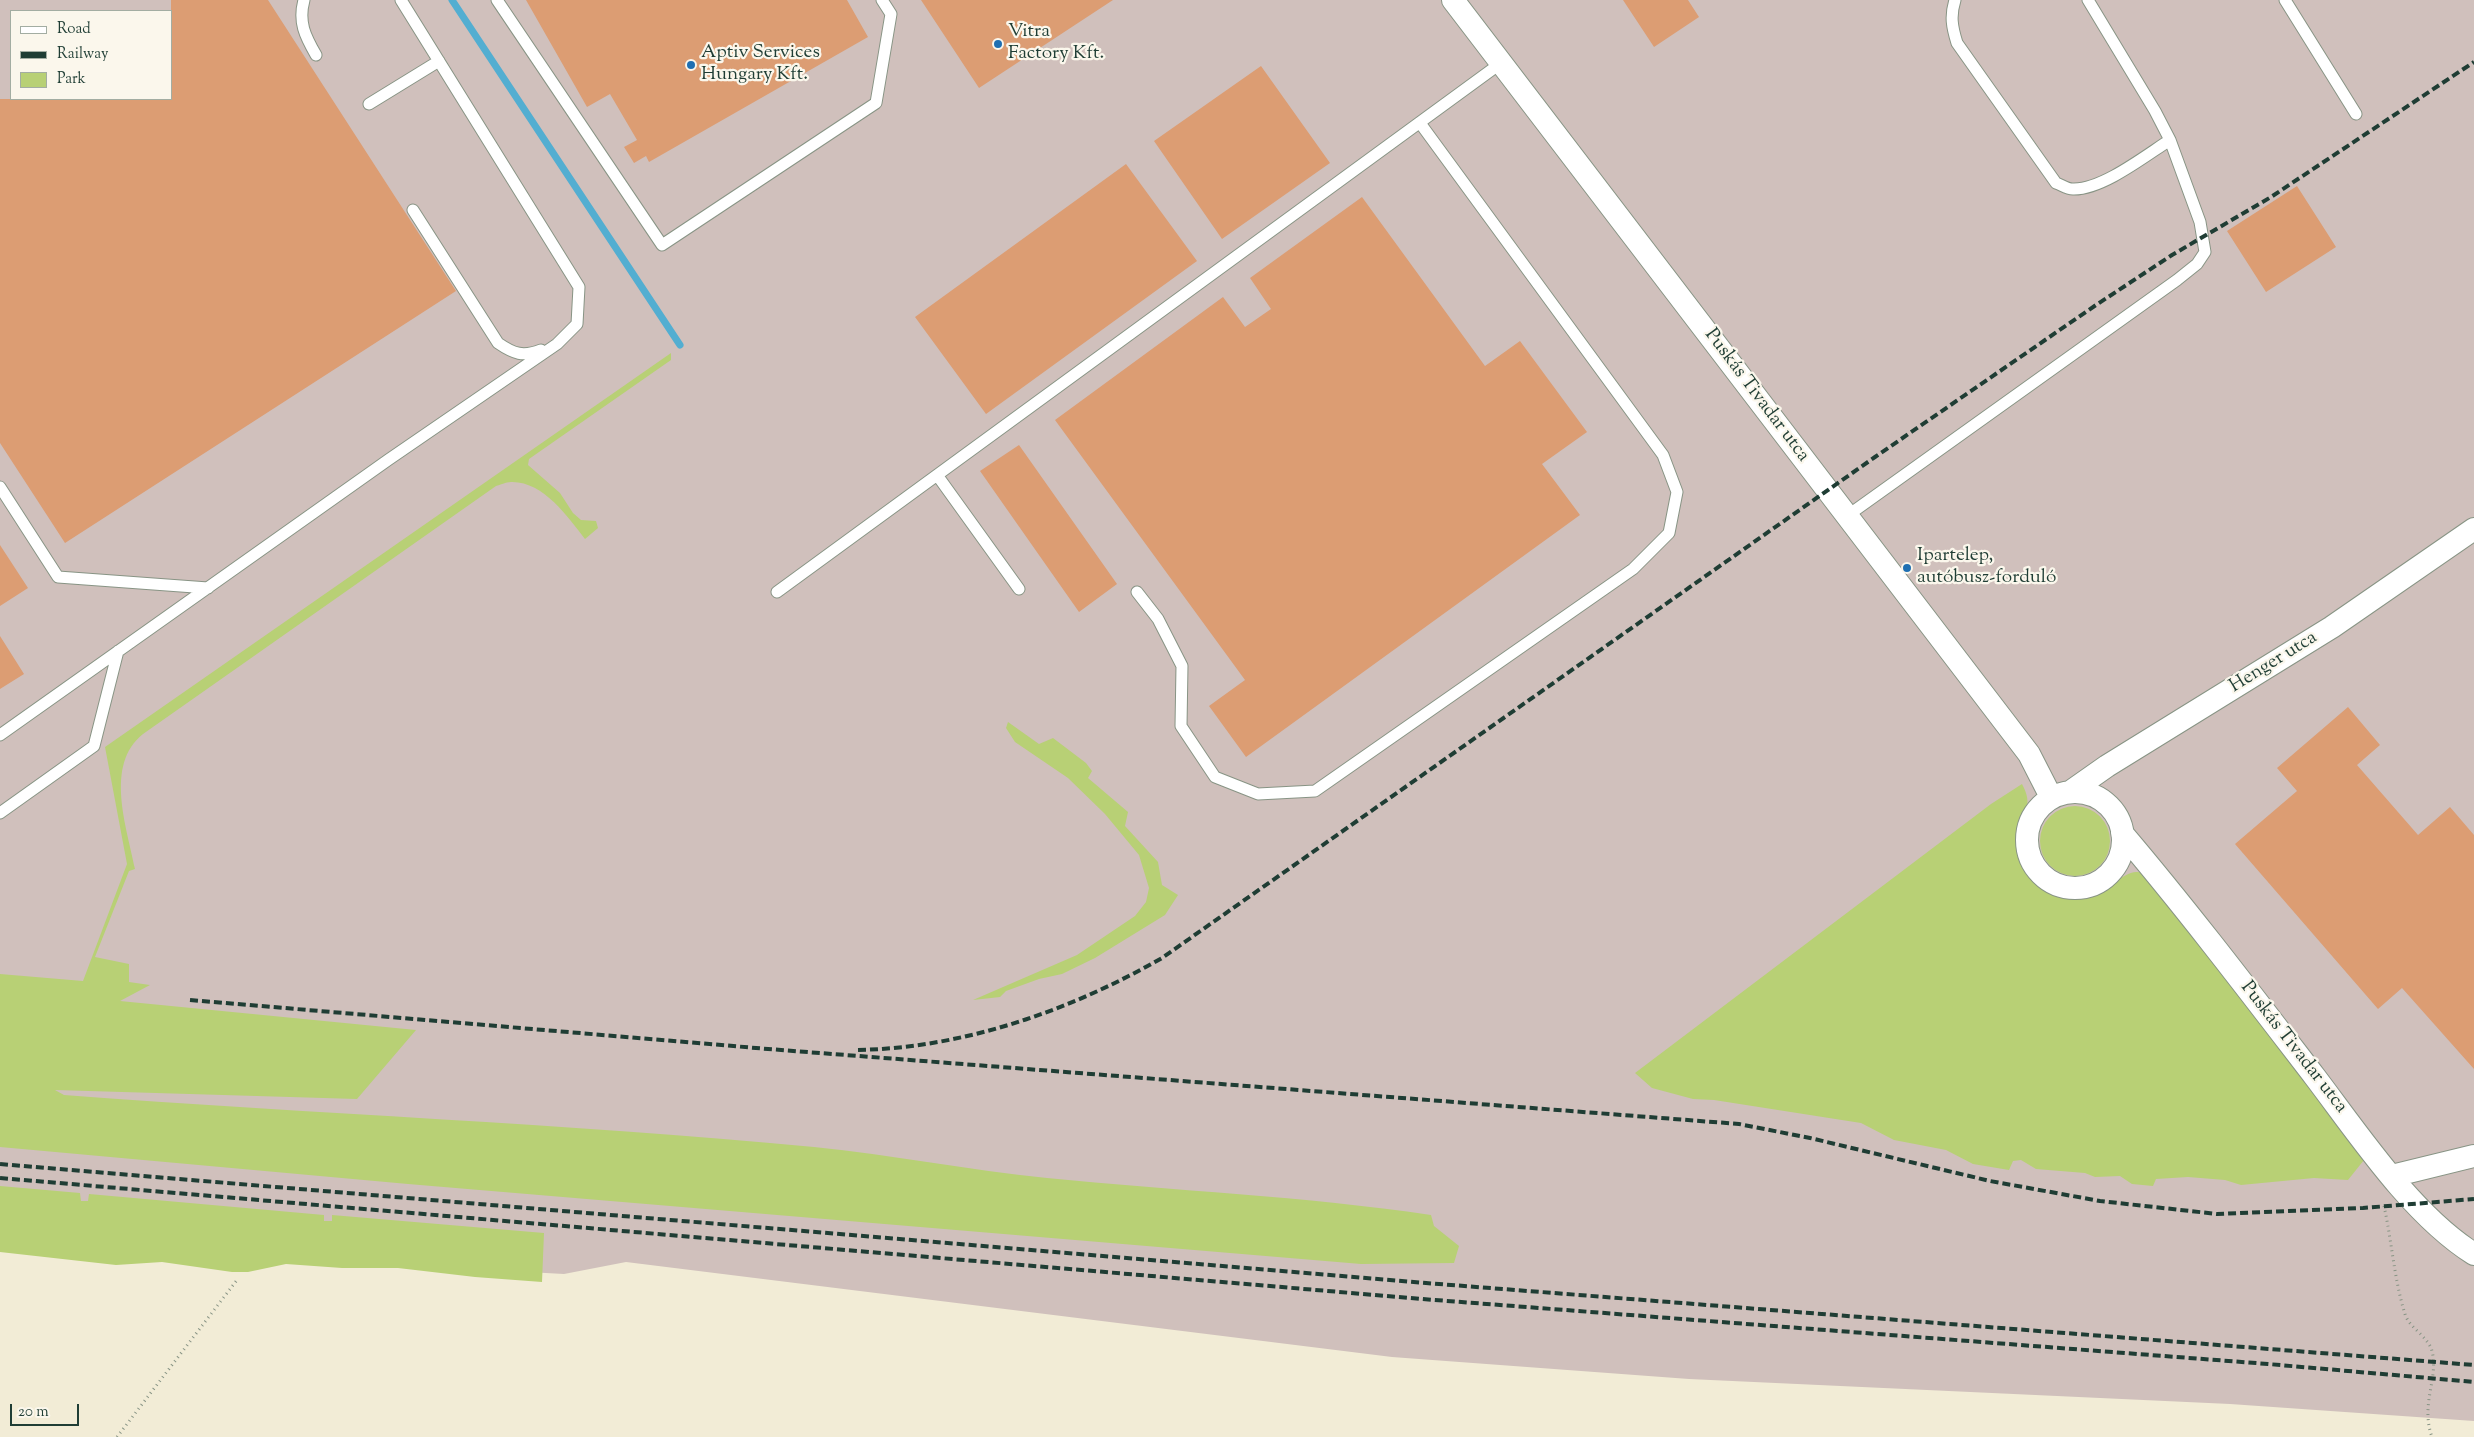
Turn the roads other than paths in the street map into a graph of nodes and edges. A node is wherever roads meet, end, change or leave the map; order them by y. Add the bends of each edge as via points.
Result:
1 (304, 0) edge
2 (401, 0) edge
3 (497, 0) edge
4 (882, 0) edge
5 (1453, 0) edge
6 (1955, 0) edge
7 (2088, 0) edge
8 (2285, 0) edge
9 (316, 55) dead end
10 (439, 61) junction
11 (1501, 63) junction
12 (369, 104) dead end
13 (2356, 114) dead end
14 (1420, 123) junction
15 (2170, 140) junction
16 (413, 210) dead end
17 (557, 344) junction
18 (937, 475) junction
19 (0, 487) edge
20 (1847, 516) junction
21 (2474, 529) edge
22 (208, 588) junction
23 (1019, 589) dead end
24 (777, 592) dead end
25 (1137, 592) dead end
26 (118, 652) junction
27 (0, 736) edge
28 (2061, 794) junction
29 (0, 813) edge
30 (2122, 832) junction
31 (2474, 1156) edge
32 (2392, 1176) junction
33 (2474, 1254) edge

1 - 9 lane via 300,13 303,32
2 - 10 lane
3 - 4 lane via 662,245 876,103 891,14
5 - 11 street, Puskás Tivadar utca
6 - 15 lane via 1951,12 1957,42 2056,182 2072,190 2089,187
7 - 15 lane via 2156,111
8 - 13 lane
10 - 12 lane
10 - 17 lane via 579,288 577,324
11 - 14 lane
11 - 20 street, Puskás Tivadar utca
14 - 18 lane
14 - 25 lane via 1663,455 1677,492 1669,533 1633,569 1315,791 1258,794 1215,777 1181,726 1182,666 1158,619
15 - 20 lane via 2203,237 2205,252 2197,264
16 - 17 lane via 498,343 513,353 527,356
17 - 22 lane
18 - 23 lane
18 - 24 lane
19 - 22 lane via 58,577
20 - 28 street, Puskás Tivadar utca
21 - 28 street, Henger utca via 2332,627
22 - 26 lane
26 - 27 lane
26 - 29 lane via 94,746
28 - 30 street, Puskás Tivadar utca via 2088,795 2100,800 2112,812
28 - 30 street via 2035,813 2027,833 2032,863 2048,880 2071,889 2102,881 2118,863
30 - 32 street, Puskás Tivadar utca
31 - 32 street
32 - 33 street, Puskás Tivadar utca via 2440,1228

